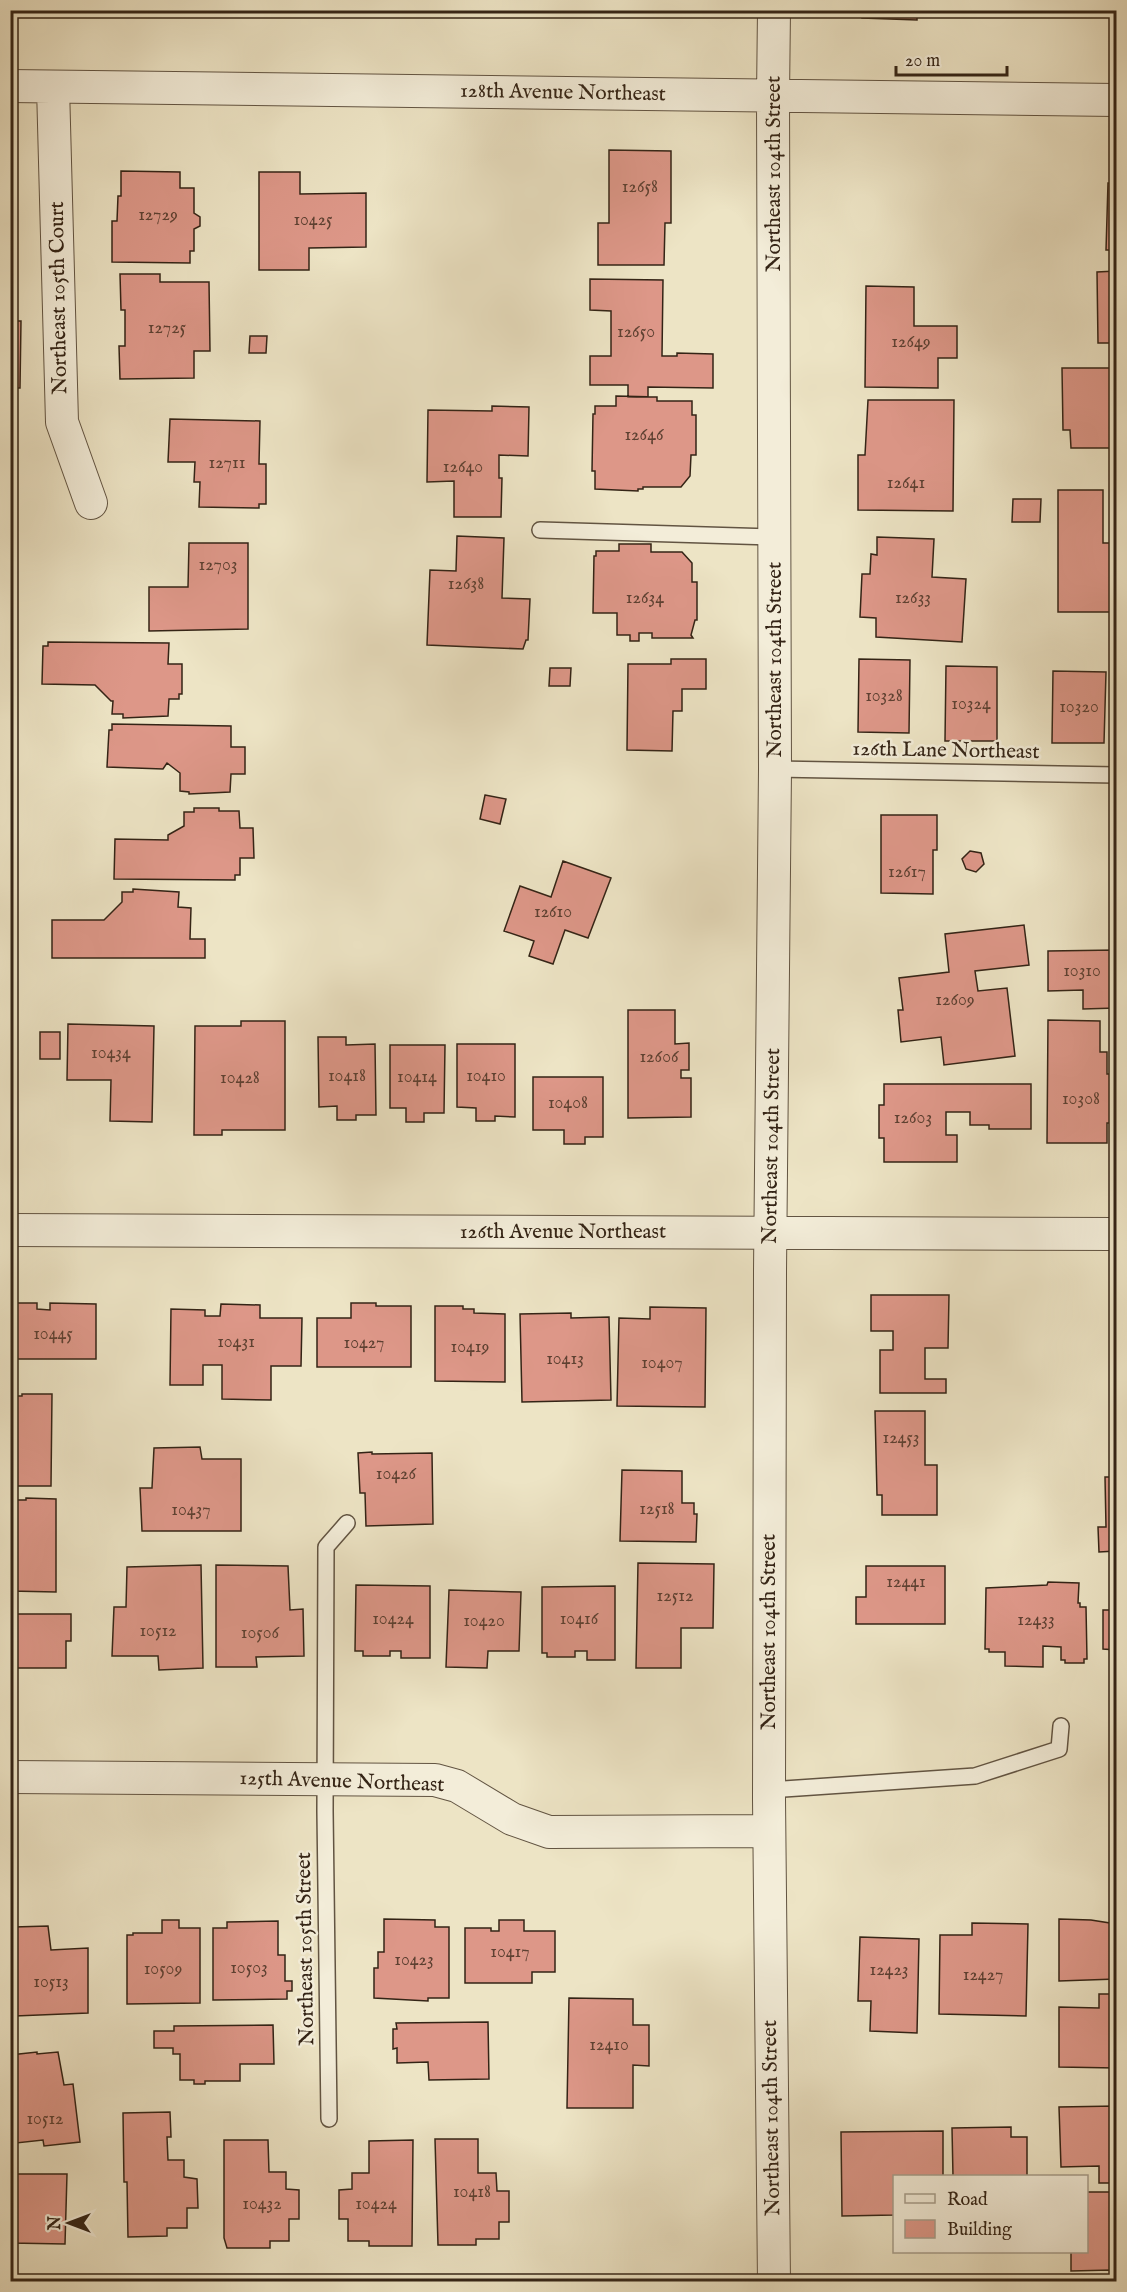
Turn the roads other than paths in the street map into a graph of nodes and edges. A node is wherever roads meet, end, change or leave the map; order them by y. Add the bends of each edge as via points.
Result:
1 (774, 10) edge
2 (10, 86) edge
3 (53, 87) junction
4 (773, 96) junction
5 (1116, 100) edge
6 (92, 502) dead end
7 (540, 530) dead end
8 (775, 537) junction
9 (775, 769) junction
10 (1116, 775) edge
11 (10, 1230) edge
12 (771, 1232) junction
13 (1116, 1234) edge
14 (347, 1523) dead end
15 (1061, 1726) dead end
16 (10, 1777) edge
17 (325, 1779) junction
18 (769, 1790) junction
19 (769, 1831) junction
20 (329, 2119) dead end
21 (774, 2282) edge

1 - 4 street, Northeast 104th Street
2 - 3 street, 128th Avenue Northeast
3 - 4 street, 128th Avenue Northeast
3 - 6 street, Northeast 105th Court via 62,422
4 - 5 street, 128th Avenue Northeast
4 - 8 street, Northeast 104th Street
7 - 8 lane
8 - 9 street, Northeast 104th Street
9 - 10 lane, 126th Lane Northeast
9 - 12 street, Northeast 104th Street
11 - 12 street, 126th Avenue Northeast
12 - 13 street, 126th Avenue Northeast
12 - 18 street, Northeast 104th Street
14 - 17 lane, Northeast 105th Street via 326,1547
15 - 18 lane via 1059,1749 975,1776
16 - 17 street, 125th Avenue Northeast
17 - 19 street, 125th Avenue Northeast via 435,1780 457,1786 512,1819 549,1832
17 - 20 lane, Northeast 105th Street
18 - 19 street, Northeast 104th Street
19 - 21 street, Northeast 104th Street

